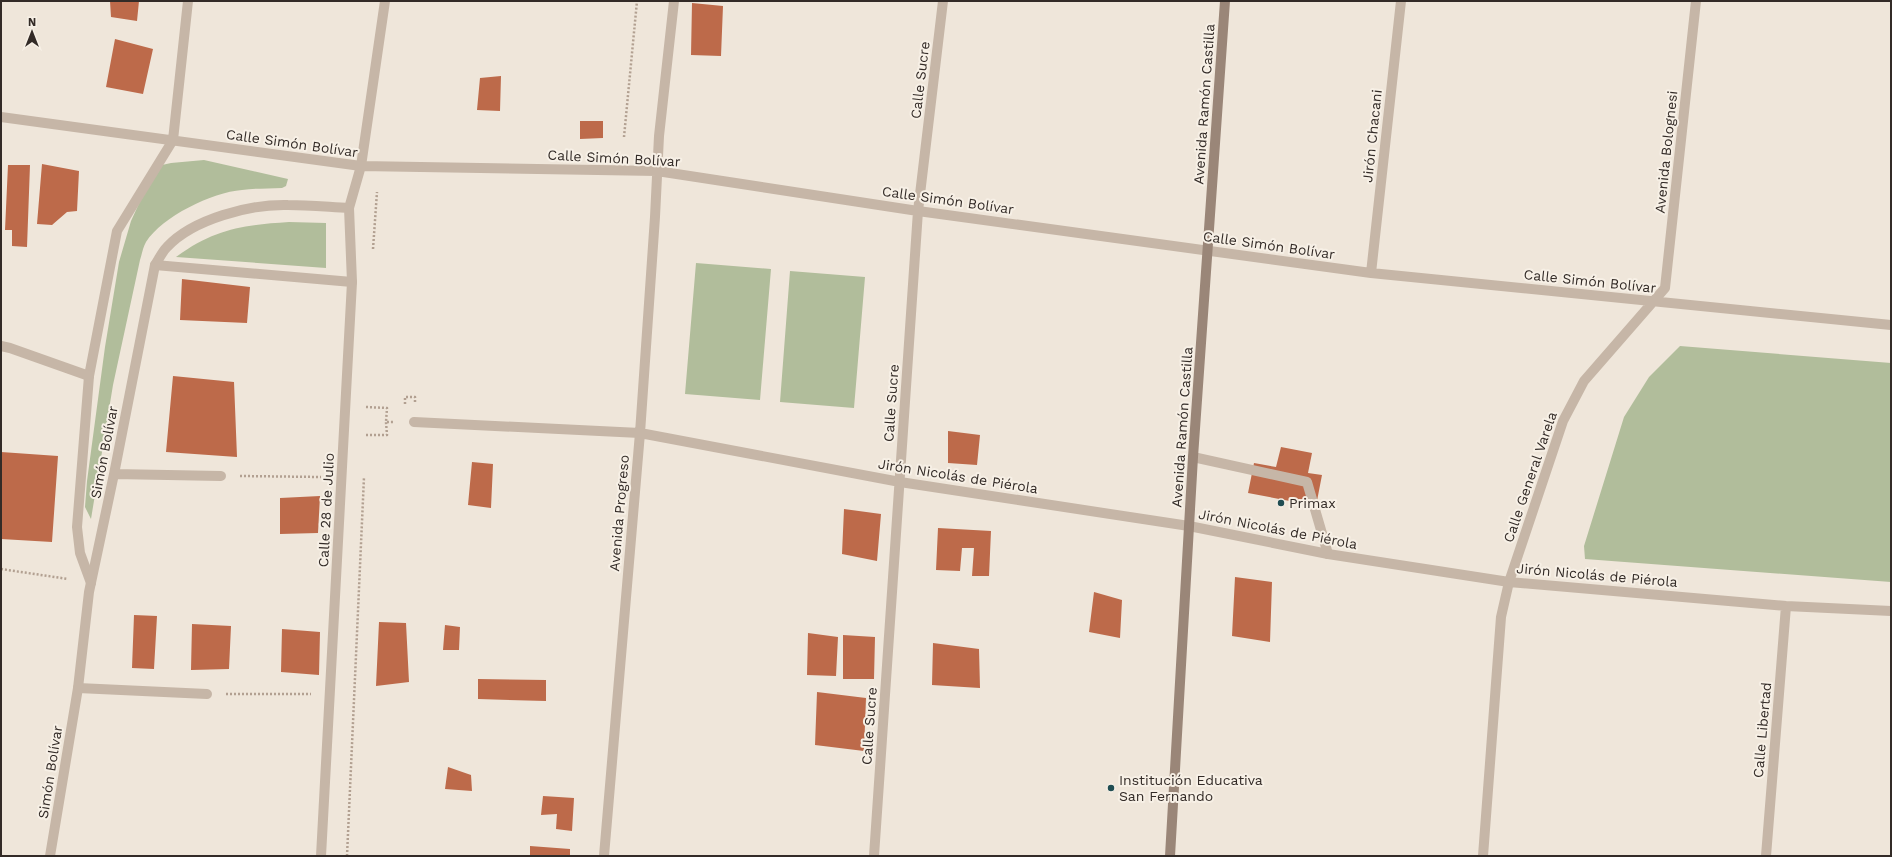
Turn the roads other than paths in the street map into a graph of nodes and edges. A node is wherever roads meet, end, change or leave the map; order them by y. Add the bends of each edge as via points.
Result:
1 (188, 1) edge
2 (385, 1) edge
3 (674, 1) edge
4 (943, 1) edge
5 (1225, 1) edge
6 (1401, 1) edge
7 (1696, 1) edge
8 (1, 117) edge
9 (173, 140) junction
10 (361, 166) junction
11 (657, 171) junction
12 (349, 208) junction
13 (918, 211) junction
14 (1208, 250) junction
15 (156, 265) junction
16 (1371, 273) junction
17 (352, 282) junction
18 (1652, 302) junction
19 (1891, 325) edge
20 (1, 346) edge
21 (89, 376) junction
22 (414, 422) dead end
23 (640, 433) junction
24 (1193, 457) junction
25 (114, 474) junction
26 (221, 476) road end
27 (900, 482) junction
28 (1189, 526) junction
29 (1328, 554) junction
30 (1509, 582) junction
31 (91, 583) junction
32 (1786, 606) junction
33 (1891, 611) edge
34 (78, 688) junction
35 (207, 694) road end
36 (50, 856) edge
37 (321, 856) edge
38 (604, 856) edge
39 (874, 856) edge
40 (1170, 856) edge
41 (1483, 856) edge
42 (1766, 856) edge

1 - 9 street
2 - 10 street, Calle 28 de Julio
3 - 11 street, Avenida Progreso
4 - 13 street, Calle Sucre
5 - 14 main road, Avenida Ramón Castilla
6 - 16 street, Jirón Chacani
7 - 18 street, Avenida Bolognesi via 1665,288
8 - 9 street, Calle Simón Bolívar
9 - 10 street, Calle Simón Bolívar
9 - 21 street via 117,231
10 - 11 street, Calle Simón Bolívar
10 - 12 street, Calle 28 de Julio
11 - 13 street, Calle Simón Bolívar
11 - 23 street, Avenida Progreso
12 - 15 street, Simón Bolívar via 287,205 243,210 201,224 185,233 166,247
12 - 17 street, Calle 28 de Julio
13 - 14 street, Calle Simón Bolívar
13 - 27 street, Calle Sucre
14 - 16 street, Calle Simón Bolívar
14 - 24 main road, Avenida Ramón Castilla
15 - 17 street
15 - 25 street, Simón Bolívar
16 - 18 street, Calle Simón Bolívar
17 - 37 street, Calle 28 de Julio
18 - 19 street, Calle Simón Bolívar
18 - 30 street, Calle General Varela via 1598,363 1577,393 1563,421
20 - 21 street
21 - 31 street via 77,527 80,553
22 - 23 street, Jirón Nicolás de Piérola
23 - 27 street, Jirón Nicolás de Piérola
23 - 38 street, Avenida Progreso
24 - 28 main road, Avenida Ramón Castilla
24 - 29 street via 1307,482
25 - 26 street
25 - 31 street, Simón Bolívar
27 - 28 street, Jirón Nicolás de Piérola
27 - 39 street, Calle Sucre
28 - 29 street, Jirón Nicolás de Piérola
28 - 40 main road, Avenida Ramón Castilla
29 - 30 street, Jirón Nicolás de Piérola
30 - 32 street, Jirón Nicolás de Piérola
30 - 41 street, Calle General Varela via 1501,617
31 - 34 street, Simón Bolívar
32 - 33 street, Jirón Nicolás de Piérola
32 - 42 street, Calle Libertad
34 - 35 street
34 - 36 street, Simón Bolívar

